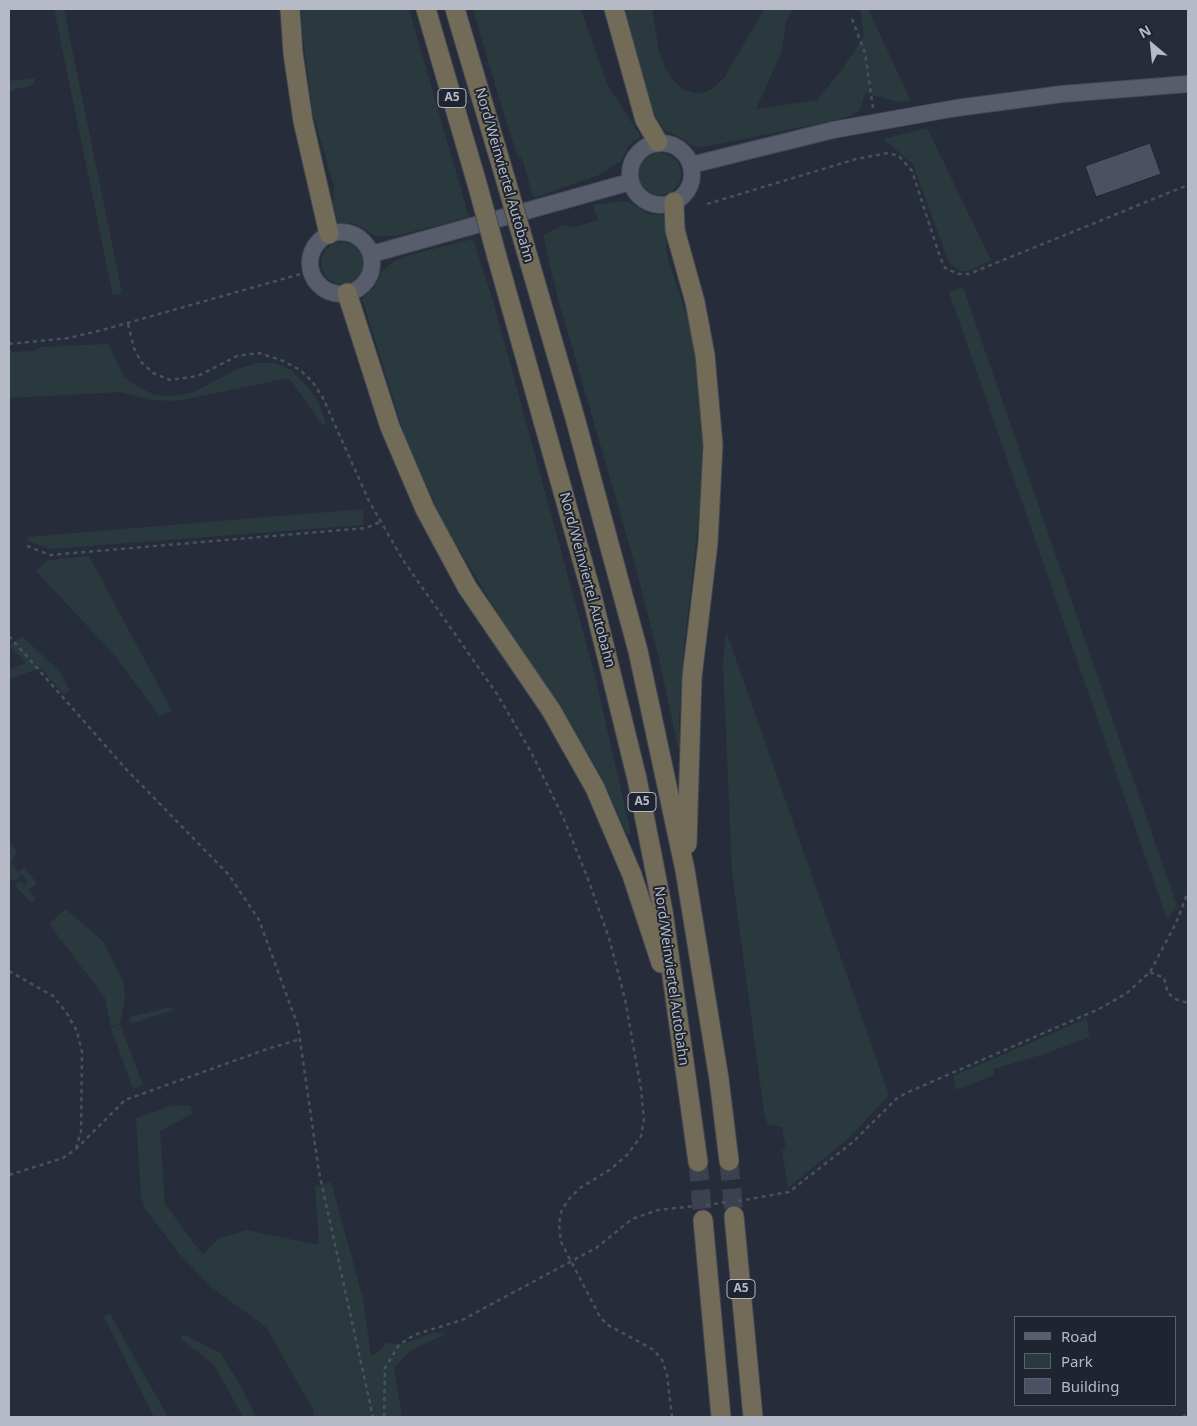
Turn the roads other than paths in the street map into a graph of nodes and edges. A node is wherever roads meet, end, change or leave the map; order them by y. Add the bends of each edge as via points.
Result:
1 (290, 9) edge
2 (426, 9) edge
3 (455, 9) edge
4 (614, 9) edge
5 (1188, 84) edge
6 (658, 142) junction
7 (691, 165) junction
8 (630, 182) junction
9 (674, 202) junction
10 (329, 234) junction
11 (372, 254) junction
12 (346, 293) junction
13 (685, 870) junction
14 (678, 1019) junction
15 (729, 1161) tunnel mouth
16 (698, 1162) tunnel mouth
17 (734, 1216) tunnel mouth
18 (703, 1220) tunnel mouth
19 (721, 1417) edge
20 (753, 1417) edge

1 - 10 highway via 303,121
2 - 14 highway, Nord/Weinviertel Autobahn / A5, bridge via 590,588 620,705 663,911
3 - 13 highway, Nord/Weinviertel Autobahn / A5, bridge via 621,580
4 - 6 highway via 646,120
5 - 7 main road via 1011,100 875,122
6 - 7 main road via 676,146 684,152
6 - 8 main road via 649,144 635,155 630,163
7 - 9 main road via 691,183 681,198
8 - 9 main road via 633,190 647,202 665,205
8 - 11 main road
9 - 13 highway via 676,230 705,354 713,445 708,543 691,685
10 - 11 main road via 352,233 365,242
10 - 12 main road via 312,253 311,271 321,286 337,294
11 - 12 main road via 369,277 356,290
12 - 14 highway via 390,427 425,510 467,587 556,718 609,819 648,918
13 - 15 highway, Nord/Weinviertel Autobahn / A5
14 - 16 highway, Nord/Weinviertel Autobahn / A5
17 - 20 highway, A5
18 - 19 highway, A5

